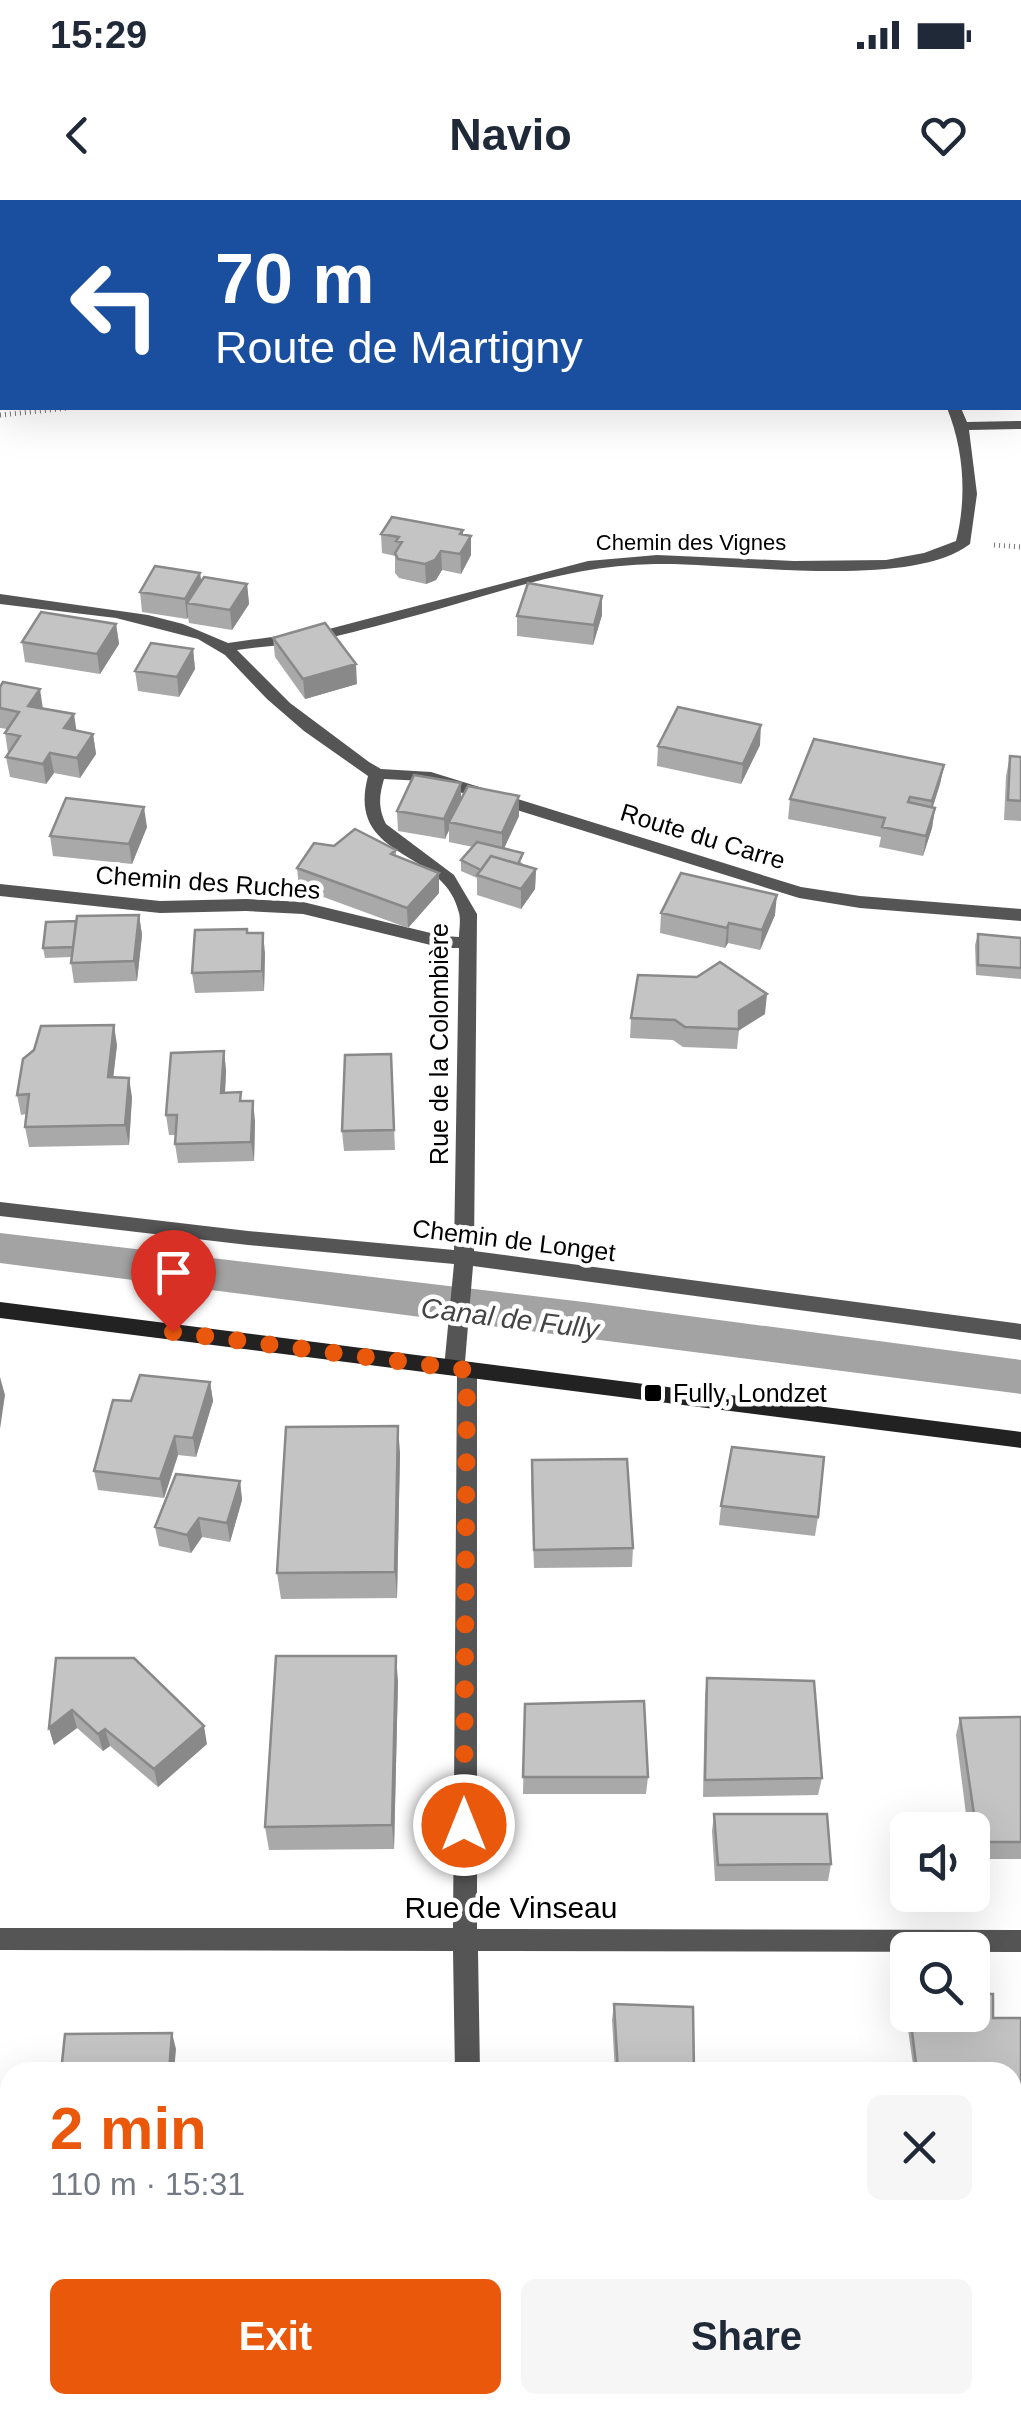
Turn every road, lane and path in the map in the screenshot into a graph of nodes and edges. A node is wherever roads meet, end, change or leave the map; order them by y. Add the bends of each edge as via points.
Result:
1 (49, 410) edge
2 (955, 410) edge
3 (0, 415) edge
4 (1021, 425) edge
5 (964, 426) junction
6 (0, 599) edge
7 (226, 648) junction
8 (376, 774) junction
9 (0, 890) edge
10 (1021, 915) edge
11 (470, 942) junction
12 (0, 1209) edge
13 (464, 1258) junction
14 (0, 1310) edge
15 (1021, 1332) edge
16 (460, 1369) junction
17 (1021, 1440) edge
18 (0, 1939) edge
19 (467, 1940) junction
20 (1021, 1941) edge
21 (467, 2062) edge

1 - 3 path
2 - 5 street, Chemin des Vignes
4 - 5 street
5 - 7 street, Chemin des Vignes via 969,524 963,544 950,550 843,565 585,565 311,636
6 - 7 street via 176,628
7 - 8 street via 272,696
8 - 10 street, Route du Carre via 443,782 800,892
8 - 11 street, Rue de la Colombière via 368,801 372,816 382,832 448,879 468,914
9 - 11 street, Chemin des Ruches via 160,907 303,908 443,942
11 - 13 street, Rue de la Colombière
12 - 13 street, Chemin de Longet
13 - 15 street, Chemin de Longet
13 - 16 street, Rue de la Colombière
14 - 16 main road
16 - 17 main road
16 - 19 street, Rue de la Colombière
18 - 19 street, Rue de Vinseau
19 - 20 street, Rue de Vinseau
19 - 21 street, Rue de la Colombière

